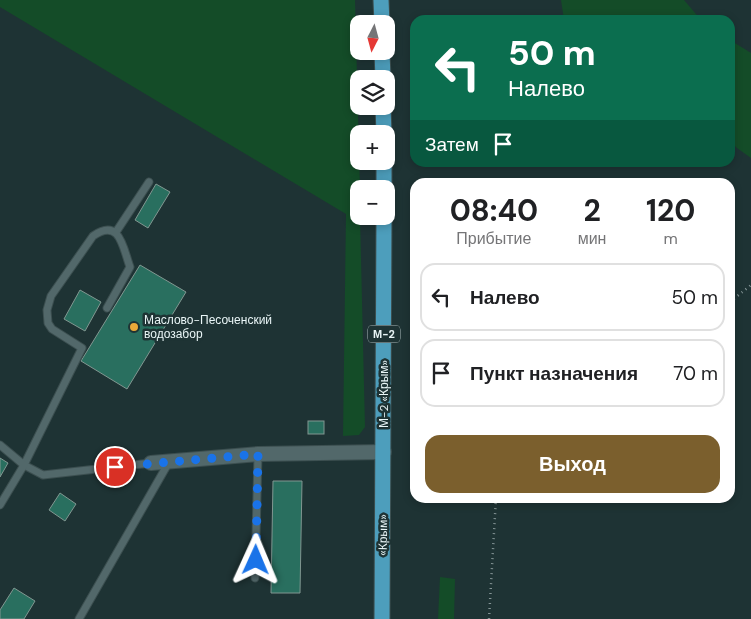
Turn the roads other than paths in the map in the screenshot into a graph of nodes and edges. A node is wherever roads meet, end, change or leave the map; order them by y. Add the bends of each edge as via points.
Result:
1 (381, 0) edge
2 (382, 15) edge
3 (149, 182) dead end
4 (384, 225) edge
5 (116, 232) junction
6 (107, 308) dead end
7 (0, 445) edge
8 (384, 452) junction
9 (258, 454) junction
10 (169, 462) junction
11 (151, 463) joint
12 (24, 465) junction
13 (0, 505) edge
14 (255, 578) dead end
15 (79, 619) edge
16 (382, 619) edge

1 - 2 highway
3 - 5 lane
4 - 8 highway, М-2 «Крым» / М-2
5 - 6 lane via 130,266
5 - 12 lane via 104,230 93,236 48,302 46,316 52,329 82,348
7 - 12 lane
8 - 9 street
8 - 16 highway, «Крым» / М-2
9 - 10 street
9 - 14 lane
10 - 11 street
10 - 15 lane
11 - 12 lane via 43,475
12 - 13 lane

